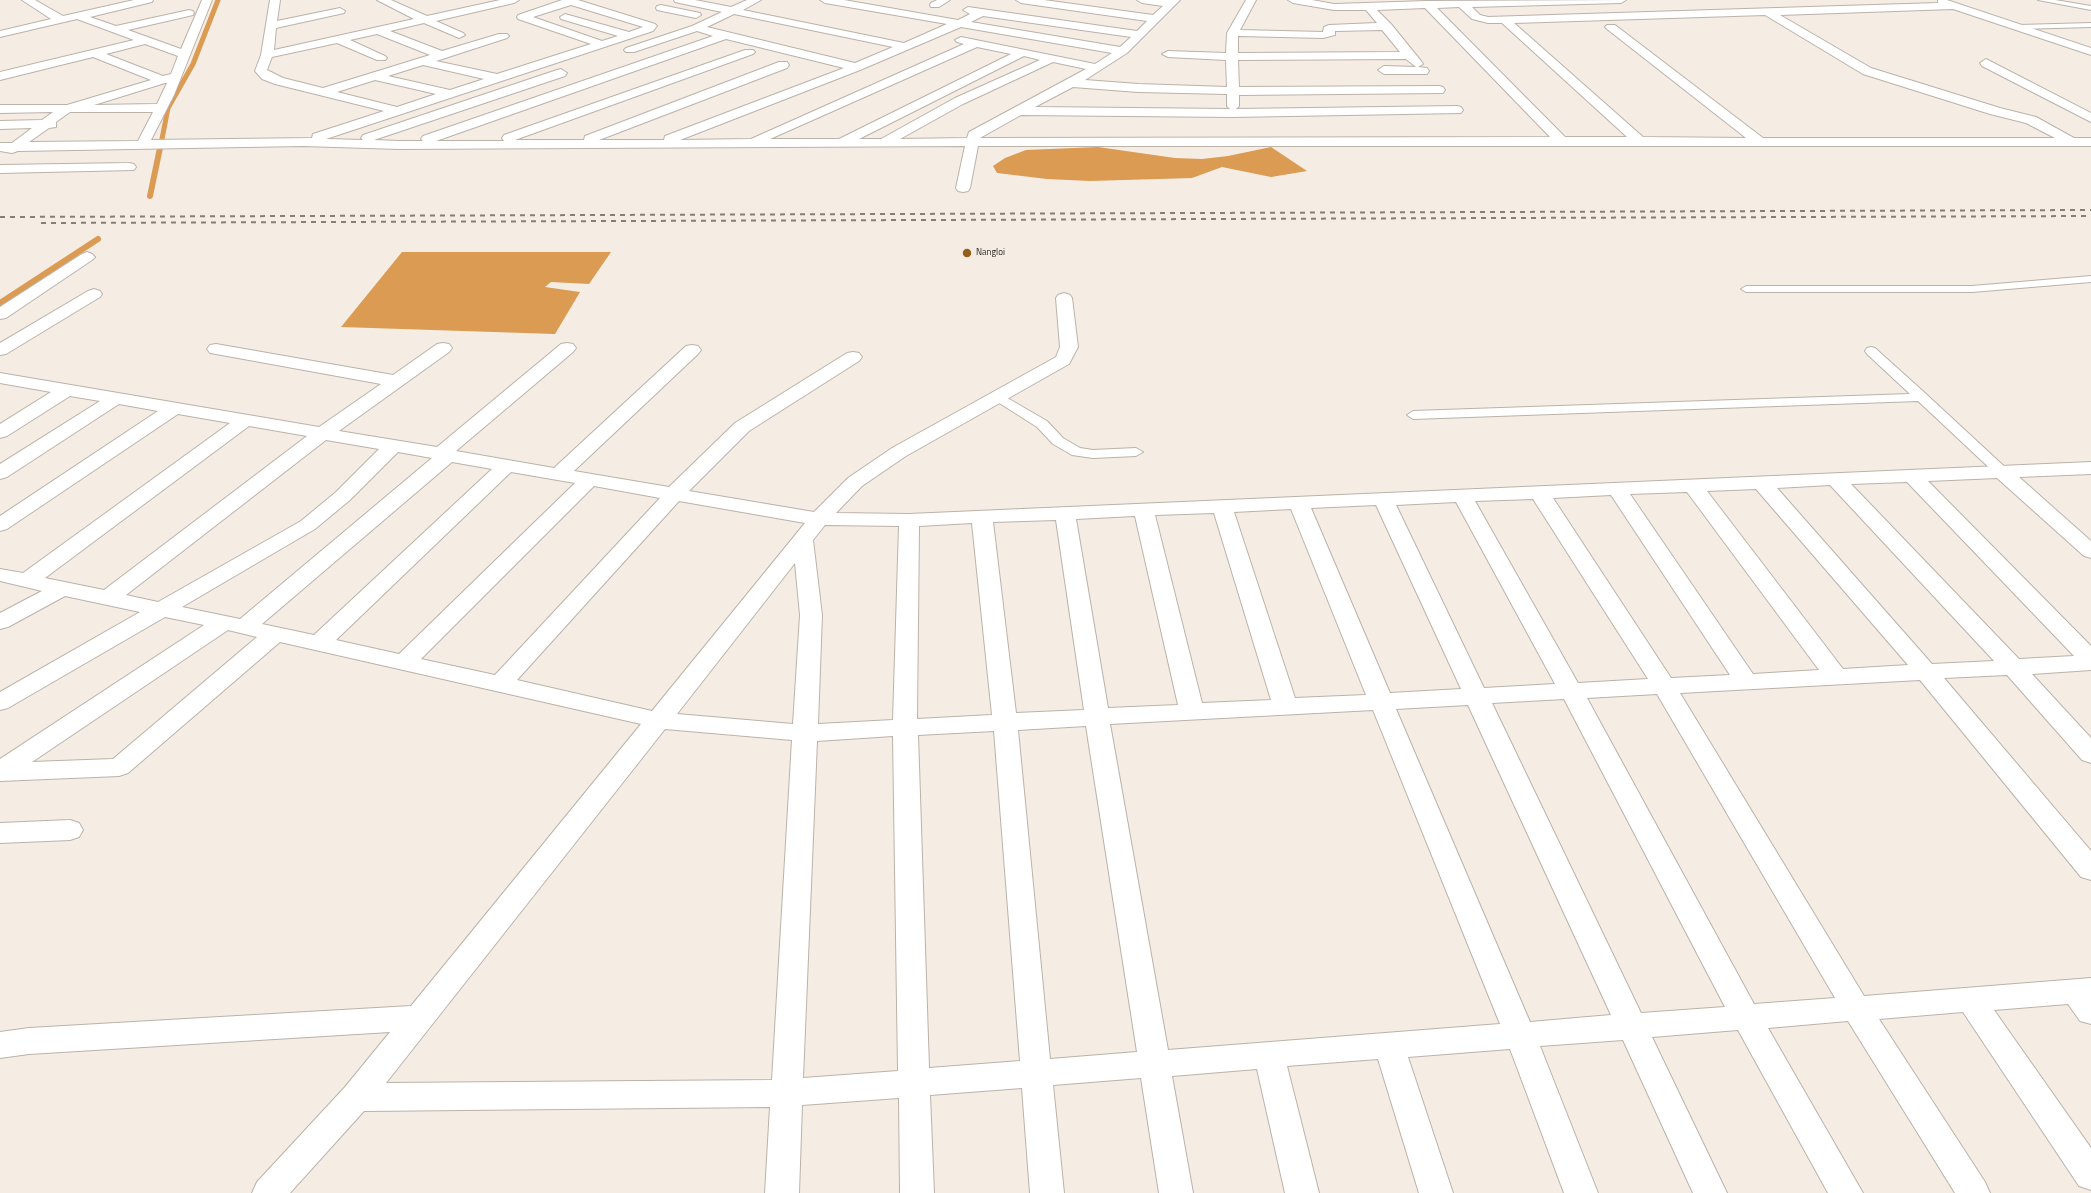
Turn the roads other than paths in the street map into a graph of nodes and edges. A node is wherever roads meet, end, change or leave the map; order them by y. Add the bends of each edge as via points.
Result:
1 (27, 0) edge
2 (148, 0) edge
3 (207, 0) edge
4 (275, 0) edge
5 (382, 0) edge
6 (684, 0) edge
7 (825, 0) edge
8 (1020, 0) edge
9 (1142, 0) edge
10 (1251, 0) edge
11 (1293, 0) edge
12 (1355, 0) edge
13 (1620, 0) edge
14 (1937, 0) edge
15 (2042, 0) edge
16 (506, 1) edge
17 (570, 1) edge
18 (1173, 2) edge
19 (446, 3) dead end
20 (757, 3) edge
21 (1427, 4) junction
22 (1462, 4) junction
23 (734, 5) edge
24 (943, 5) edge
25 (1956, 6) junction
26 (1334, 7) junction
27 (1369, 7) junction
28 (661, 8) junction
29 (2091, 8) edge
30 (340, 11) dead end
31 (464, 11) junction
32 (537, 11) junction
33 (982, 12) junction
34 (1768, 12) junction
35 (189, 13) dead end
36 (78, 16) junction
37 (628, 18) junction
38 (717, 18) junction
39 (1155, 19) junction
40 (61, 20) junction
41 (425, 20) junction
42 (1505, 20) junction
43 (960, 23) junction
44 (271, 26) junction
45 (1387, 26) junction
46 (2091, 26) edge
47 (1611, 27) dead end
48 (2019, 27) junction
49 (696, 28) junction
50 (116, 29) junction
51 (378, 30) junction
52 (0, 34) edge
53 (459, 35) dead end
54 (628, 35) junction
55 (792, 35) dead end
56 (1139, 35) junction
57 (504, 36) dead end
58 (927, 36) junction
59 (284, 37) dead end
60 (721, 37) junction
61 (1232, 38) junction
62 (338, 39) junction
63 (147, 40) junction
64 (269, 40) junction
65 (905, 40) junction
66 (976, 43) junction
67 (1339, 43) dead end
68 (1386, 43) dead end
69 (1401, 43) junction
70 (601, 44) junction
71 (868, 51) dead end
72 (1123, 51) junction
73 (749, 52) junction
74 (2091, 52) edge
75 (94, 53) junction
76 (1022, 53) junction
77 (185, 54) junction
78 (1168, 54) dead end
79 (267, 55) junction
80 (441, 55) junction
81 (883, 55) junction
82 (1410, 56) junction
83 (1231, 57) junction
84 (380, 58) dead end
85 (1051, 59) junction
86 (420, 61) junction
87 (1986, 63) dead end
88 (642, 64) junction
89 (783, 65) junction
90 (856, 67) junction
91 (1097, 68) junction
92 (1218, 69) dead end
93 (572, 70) dead end
94 (796, 70) dead end
95 (1237, 70) junction
96 (1376, 70) dead end
97 (1423, 70) junction
98 (810, 75) dead end
99 (176, 76) junction
100 (374, 76) junction
101 (498, 78) junction
102 (163, 80) junction
103 (823, 80) junction
104 (2, 82) edge
105 (1072, 83) junction
106 (1439, 90) junction
107 (1234, 91) junction
108 (324, 92) junction
109 (451, 94) junction
110 (52, 96) dead end
111 (161, 108) junction
112 (4, 109) edge
113 (66, 109) junction
114 (1457, 110) junction
115 (398, 111) junction
116 (1018, 111) junction
117 (1232, 112) junction
118 (2091, 118) edge
119 (1466, 120) dead end
120 (139, 122) dead end
121 (154, 122) junction
122 (69, 123) dead end
123 (0, 124) edge
124 (46, 124) junction
125 (1475, 131) dead end
126 (973, 141) junction
127 (1233, 141) junction
128 (1484, 141) junction
129 (1561, 141) junction
130 (1639, 141) junction
131 (1759, 141) junction
132 (303, 142) junction
133 (841, 142) junction
134 (885, 142) junction
135 (2073, 142) junction
136 (2091, 142) edge
137 (354, 143) junction
138 (658, 143) junction
139 (750, 143) junction
140 (147, 144) junction
141 (411, 144) junction
142 (492, 144) junction
143 (577, 144) junction
144 (0, 147) edge
145 (16, 147) junction
146 (0, 158) edge
147 (129, 167) dead end
148 (0, 169) edge
149 (963, 188) dead end
150 (87, 257) dead end
151 (2091, 279) edge
152 (1746, 289) dead end
153 (94, 294) dead end
154 (1064, 298) dead end
155 (0, 314) edge
156 (443, 348) dead end
157 (567, 348) dead end
158 (216, 349) dead end
159 (0, 350) edge
160 (692, 350) dead end
161 (1872, 351) dead end
162 (853, 356) dead end
163 (0, 378) edge
164 (397, 381) junction
165 (68, 390) junction
166 (997, 396) junction
167 (1922, 397) junction
168 (116, 398) junction
169 (175, 408) junction
170 (1413, 415) dead end
171 (246, 420) junction
172 (0, 432) edge
173 (323, 433) junction
174 (394, 445) junction
175 (1136, 452) dead end
176 (444, 454) junction
177 (507, 465) junction
178 (2091, 468) edge
179 (2002, 472) junction
180 (0, 473) edge
181 (559, 474) junction
182 (1911, 476) junction
183 (590, 479) junction
184 (1835, 479) junction
185 (1761, 482) junction
186 (1692, 485) junction
187 (1616, 488) junction
188 (1539, 492) junction
189 (674, 494) junction
190 (1462, 495) junction
191 (1383, 498) junction
192 (1298, 502) junction
193 (1222, 506) junction
194 (1144, 510) junction
195 (1065, 513) junction
196 (982, 517) junction
197 (819, 519) junction
198 (909, 520) junction
199 (0, 525) edge
200 (803, 541) junction
201 (2091, 552) edge
202 (0, 575) edge
203 (26, 581) junction
204 (63, 588) junction
205 (108, 598) junction
206 (163, 609) junction
207 (0, 622) edge
208 (235, 624) junction
209 (276, 634) junction
210 (319, 643) junction
211 (2091, 661) edge
212 (404, 662) junction
213 (2013, 667) junction
214 (1926, 672) junction
215 (1836, 676) junction
216 (1746, 681) junction
217 (500, 684) junction
218 (1664, 686) junction
219 (1571, 691) junction
220 (1476, 696) junction
221 (1382, 701) junction
222 (0, 702) edge
223 (1285, 706) junction
224 (1192, 711) junction
225 (1096, 717) junction
226 (657, 720) junction
227 (1005, 722) junction
228 (904, 727) junction
229 (806, 733) junction
230 (2091, 754) edge
231 (0, 771) edge
232 (70, 830) dead end
233 (0, 833) edge
234 (2091, 870) edge
235 (2086, 998) edge
236 (1970, 1000) junction
237 (1856, 1008) junction
238 (1746, 1017) junction
239 (419, 1018) junction
240 (1632, 1026) junction
241 (1520, 1035) junction
242 (0, 1045) edge
243 (1390, 1046) junction
244 (1269, 1055) junction
245 (1155, 1064) junction
246 (1037, 1073) junction
247 (915, 1083) junction
248 (788, 1093) junction
249 (356, 1097) junction
250 (2091, 1175) edge
251 (269, 1193) edge
252 (782, 1193) edge
253 (917, 1193) edge
254 (1047, 1193) edge
255 (1176, 1193) edge
256 (1302, 1193) edge
257 (1436, 1193) edge
258 (1582, 1193) edge
259 (1710, 1193) edge
260 (1846, 1193) edge
261 (1973, 1193) edge

1 - 40 street
2 - 36 street
3 - 77 street
4 - 44 street
5 - 41 street
6 - 23 street
6 - 28 street
7 - 43 street
8 - 39 street
9 - 18 street
10 - 61 street
11 - 26 street
12 - 26 street
13 - 22 street
14 - 25 street
15 - 29 lane
16 - 31 street
16 - 32 street
17 - 32 street
17 - 37 street
18 - 39 street
19 - 31 street
20 - 23 street
21 - 22 street
21 - 27 street
21 - 129 street
22 - 42 street via 1481,19
23 - 38 street
23 - 65 street
24 - 33 street
25 - 34 street
25 - 48 street
26 - 27 street
27 - 45 street
28 - 37 street
28 - 38 street
30 - 44 street
31 - 41 street
32 - 54 street
32 - 70 street via 522,17
33 - 43 street
33 - 56 street
34 - 42 street
34 - 135 street via 1867,71 1942,92 1989,110 2031,120
35 - 50 street
36 - 40 street
36 - 50 street
37 - 54 street via 651,26
38 - 49 street
38 - 55 street
39 - 56 street
40 - 52 street
41 - 51 street
41 - 53 street
42 - 130 street
43 - 58 street
43 - 72 street
44 - 64 street
45 - 61 street via 1333,28 1328,29 1331,33 1323,35
45 - 69 street
46 - 48 lane
47 - 131 street
48 - 74 street
49 - 60 street
49 - 88 street via 620,57
50 - 63 street
51 - 62 street
51 - 80 street
54 - 70 street
56 - 72 street
57 - 80 street
58 - 65 street
58 - 66 street
59 - 64 street
60 - 73 street
60 - 88 street
60 - 90 street
61 - 67 street
61 - 83 street
62 - 79 street
62 - 84 street
63 - 75 street
63 - 77 street
64 - 79 street
65 - 81 street
66 - 76 street
66 - 139 street
68 - 69 street
69 - 82 street
70 - 101 street
71 - 81 street
72 - 91 street
73 - 89 street
73 - 142 street
75 - 102 street
75 - 104 street
76 - 85 street
76 - 133 street
77 - 99 street
78 - 83 street
79 - 108 street via 261,71 266,76
80 - 86 street
81 - 90 street
82 - 83 street
82 - 97 street
83 - 95 street
85 - 91 street
85 - 134 street via 959,101
86 - 100 street
86 - 101 street
87 - 118 street
88 - 141 street
89 - 94 street
89 - 143 street
90 - 103 street
91 - 105 street
92 - 95 street
93 - 137 street
95 - 107 street
96 - 97 street
97 - 106 street
98 - 103 street
99 - 102 street
99 - 111 street
100 - 108 street
100 - 109 street
101 - 109 street
102 - 113 street
103 - 138 street
105 - 107 street
105 - 116 street
106 - 107 street
106 - 114 street
107 - 117 street
108 - 115 street
109 - 115 street
110 - 112 street
111 - 113 street
111 - 121 street
112 - 113 street
113 - 124 street
114 - 117 street
114 - 119 street
115 - 132 street
116 - 117 street
116 - 126 street via 980,130 974,135
117 - 127 street
120 - 121 street
121 - 140 street
122 - 124 street
123 - 124 street
124 - 145 street
125 - 128 street
126 - 127 street
126 - 134 street
126 - 149 street
127 - 128 street
128 - 129 street
129 - 130 street
130 - 131 street
131 - 135 street
132 - 137 street
132 - 140 street
133 - 134 street
133 - 139 street
135 - 136 street
137 - 141 street
138 - 139 street
138 - 143 street
140 - 145 street
141 - 142 street
142 - 143 street
144 - 145 street
145 - 146 street
147 - 148 street
150 - 155 street
151 - 152 lane via 1972,289
153 - 159 street
154 - 166 street via 1069,347 1063,360
156 - 164 street
157 - 176 street
158 - 164 street
160 - 181 street
161 - 167 lane
162 - 189 street via 742,427
163 - 165 street
164 - 173 street
165 - 168 street
165 - 172 street
166 - 175 lane via 1042,424 1058,441 1077,452
166 - 197 street via 899,452 862,478
167 - 170 lane
167 - 179 lane
168 - 169 street
168 - 180 street
169 - 171 street
169 - 199 street
171 - 173 street
171 - 203 street
173 - 174 street
173 - 205 street
174 - 176 street
174 - 206 street via 343,496 308,525
176 - 177 street
176 - 208 street
177 - 181 street
177 - 210 street
178 - 179 street
179 - 182 street
179 - 201 street
181 - 183 street
182 - 184 street
182 - 211 street
183 - 189 street
183 - 212 street
184 - 185 street
184 - 213 street
185 - 186 street
185 - 214 street
186 - 187 street
186 - 215 street
187 - 188 street
187 - 216 street
188 - 190 street
188 - 218 street
189 - 197 street
189 - 217 street
190 - 191 street
190 - 219 street
191 - 192 street
191 - 220 street
192 - 193 street
192 - 221 street
193 - 194 street
193 - 223 street
194 - 195 street
194 - 224 street
195 - 196 street
195 - 225 street
196 - 198 street
196 - 227 street
197 - 198 street
197 - 200 street
198 - 228 street
200 - 226 street
200 - 229 street via 811,615
202 - 203 street
203 - 204 street
204 - 205 street
204 - 207 street
205 - 206 street
206 - 208 street
206 - 222 street
208 - 209 street
208 - 231 street
209 - 210 street
209 - 231 street via 119,767
210 - 212 street
211 - 213 street
212 - 217 street
213 - 214 street
213 - 230 street
214 - 215 street
214 - 234 street
215 - 216 street
216 - 218 street
217 - 226 street
218 - 219 street
218 - 237 street
219 - 220 street
219 - 238 street
220 - 221 street
220 - 240 street
221 - 223 street
221 - 241 street
223 - 224 street
224 - 225 street
225 - 227 street
225 - 245 street
226 - 229 street
226 - 239 street
227 - 228 street
227 - 246 street
228 - 229 street
228 - 247 street
229 - 248 street
232 - 233 street
235 - 236 street
236 - 237 street
236 - 250 street
237 - 238 street
237 - 261 street
238 - 240 street
238 - 260 street
239 - 242 street via 29,1041
239 - 249 street
240 - 241 street
240 - 259 street
241 - 243 street
241 - 258 street
243 - 244 street
243 - 257 street
244 - 245 street
244 - 256 street
245 - 246 street
245 - 255 street
246 - 247 street
246 - 254 street
247 - 248 street
247 - 253 street
248 - 249 street
248 - 252 street
249 - 251 street

